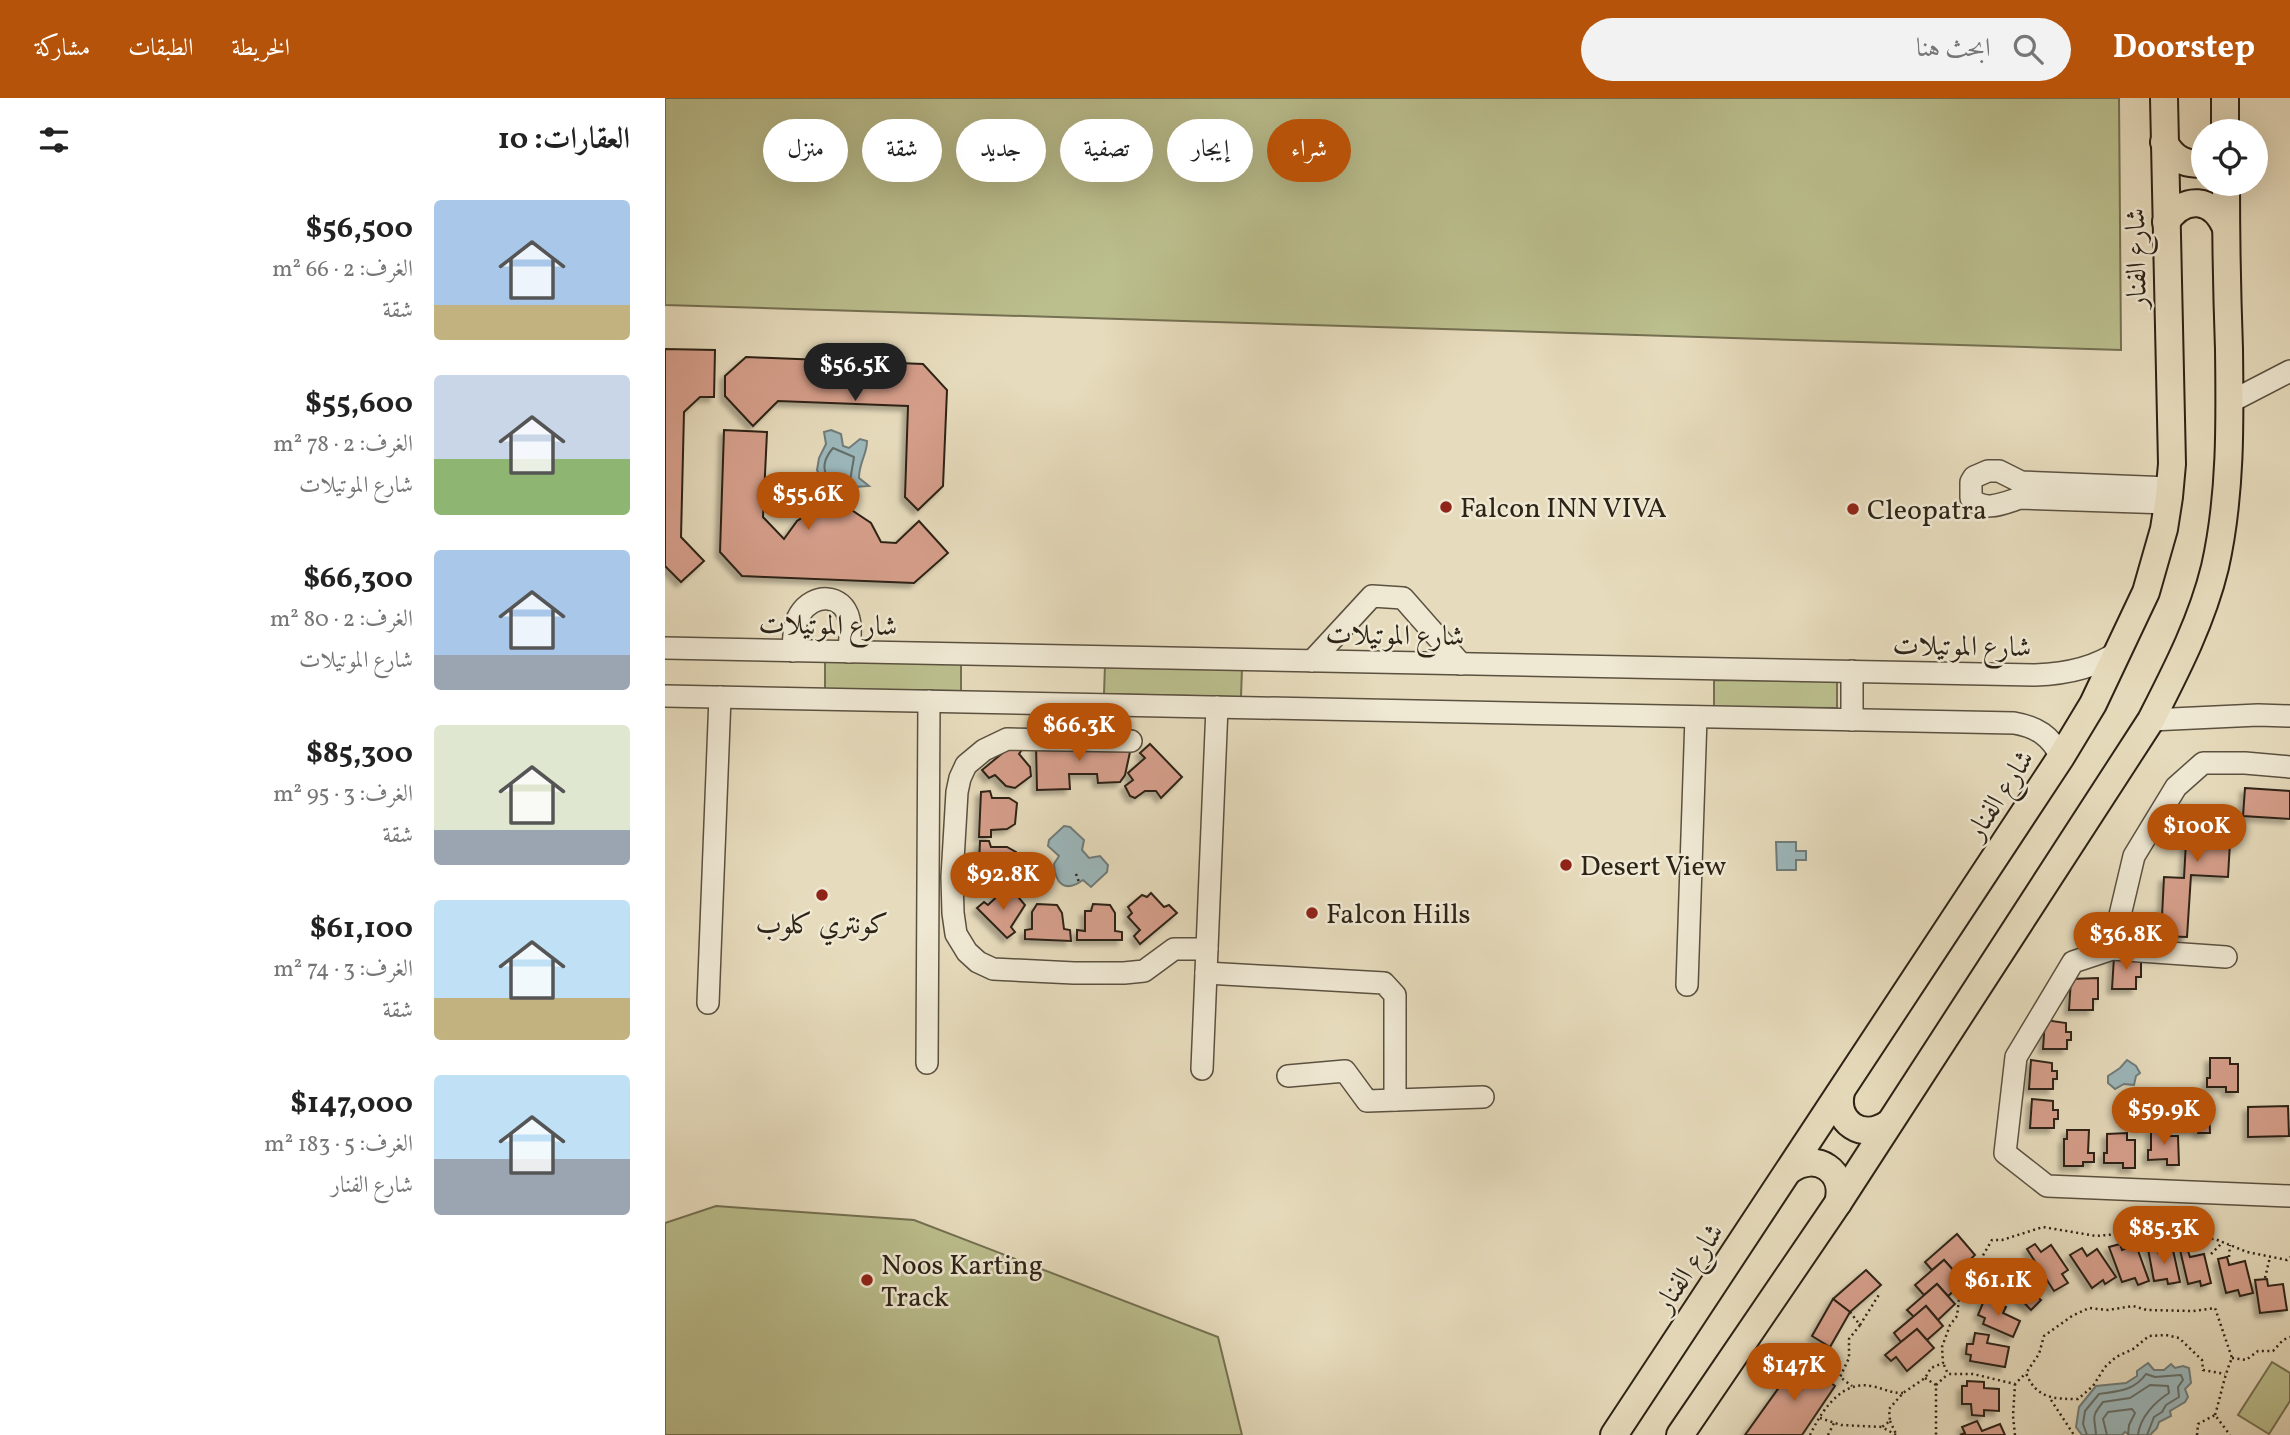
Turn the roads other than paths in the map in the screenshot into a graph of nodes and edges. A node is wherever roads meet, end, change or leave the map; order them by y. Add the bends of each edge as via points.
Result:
1 (2164, 98) edge
2 (2225, 98) edge
3 (2225, 119) edge
4 (2164, 142) junction
5 (2191, 163) edge
6 (2225, 196) edge
7 (2166, 222) junction
8 (2226, 228) junction
9 (2290, 371) edge
10 (2230, 402) junction
11 (2169, 495) junction
12 (665, 648) edge
13 (793, 651) junction
14 (2119, 651) junction
15 (849, 652) junction
16 (1312, 661) junction
17 (1461, 664) junction
18 (1852, 671) junction
19 (665, 696) edge
20 (720, 697) junction
21 (929, 701) junction
22 (1217, 707) junction
23 (2290, 716) edge
24 (1696, 717) junction
25 (1852, 720) junction
26 (2151, 720) junction
27 (1131, 741) dead end
28 (2061, 757) junction
29 (2290, 767) edge
30 (1207, 949) junction
31 (2112, 949) junction
32 (2226, 957) dead end
33 (1206, 973) junction
34 (1687, 985) dead end
35 (708, 1003) dead end
36 (927, 1063) dead end
37 (1202, 1069) dead end
38 (1288, 1076) dead end
39 (1841, 1093) junction
40 (1483, 1097) dead end
41 (1395, 1100) junction
42 (1888, 1124) junction
43 (1790, 1170) junction
44 (2290, 1196) edge
45 (1838, 1203) junction
46 (1614, 1435) edge
47 (1680, 1435) edge

1 - 4 main road, شارع الفنار
2 - 3 main road
4 - 5 main road via 2169,152
4 - 7 main road, شارع الفنار
6 - 8 main road
7 - 8 main road via 2181,206 2203,204 2221,217
7 - 11 main road, شارع الفنار
8 - 10 main road
9 - 10 street
10 - 26 main road via 2224,515 2214,570 2197,623
11 - 11 street via 2021,482 1999,471 1981,473 1971,482 1971,498 1980,505 2020,498
11 - 14 main road, شارع الفنار via 2156,561
12 - 13 street, شارع الموتيلات
13 - 15 street, شارع الموتيلات
13 - 15 street via 795,624 808,603 817,599 834,600 846,612
14 - 18 street, شارع الموتيلات via 2093,665 2055,674
14 - 28 main road, شارع الفنار
15 - 16 street, شارع الموتيلات
16 - 17 street, شارع الموتيلات
16 - 17 street via 1372,596 1403,598
17 - 18 street, شارع الموتيلات
18 - 25 street
19 - 20 street
20 - 21 street
20 - 35 street
21 - 22 street
21 - 36 street
22 - 24 street
22 - 30 street
23 - 26 street
24 - 25 street
24 - 34 street
25 - 28 street via 2014,723 2046,735
26 - 42 main road
27 - 30 street via 1007,739 966,765 957,792 952,877 956,934 967,952 993,969 1145,971 1174,949
28 - 39 main road, شارع الفنار
29 - 31 street via 2203,764 2176,787 2134,856
30 - 33 street
31 - 32 street
31 - 44 street via 2073,962 2015,1057 2005,1153 2047,1186
33 - 37 street
33 - 41 street via 1384,983 1395,995
38 - 41 street via 1345,1071 1367,1101
39 - 42 main road via 1842,1115 1852,1127 1867,1132
39 - 43 main road, شارع الفنار
40 - 41 street
42 - 45 main road
43 - 45 main road via 1812,1162 1827,1167 1840,1188
43 - 46 main road, شارع الفنار
45 - 47 main road

